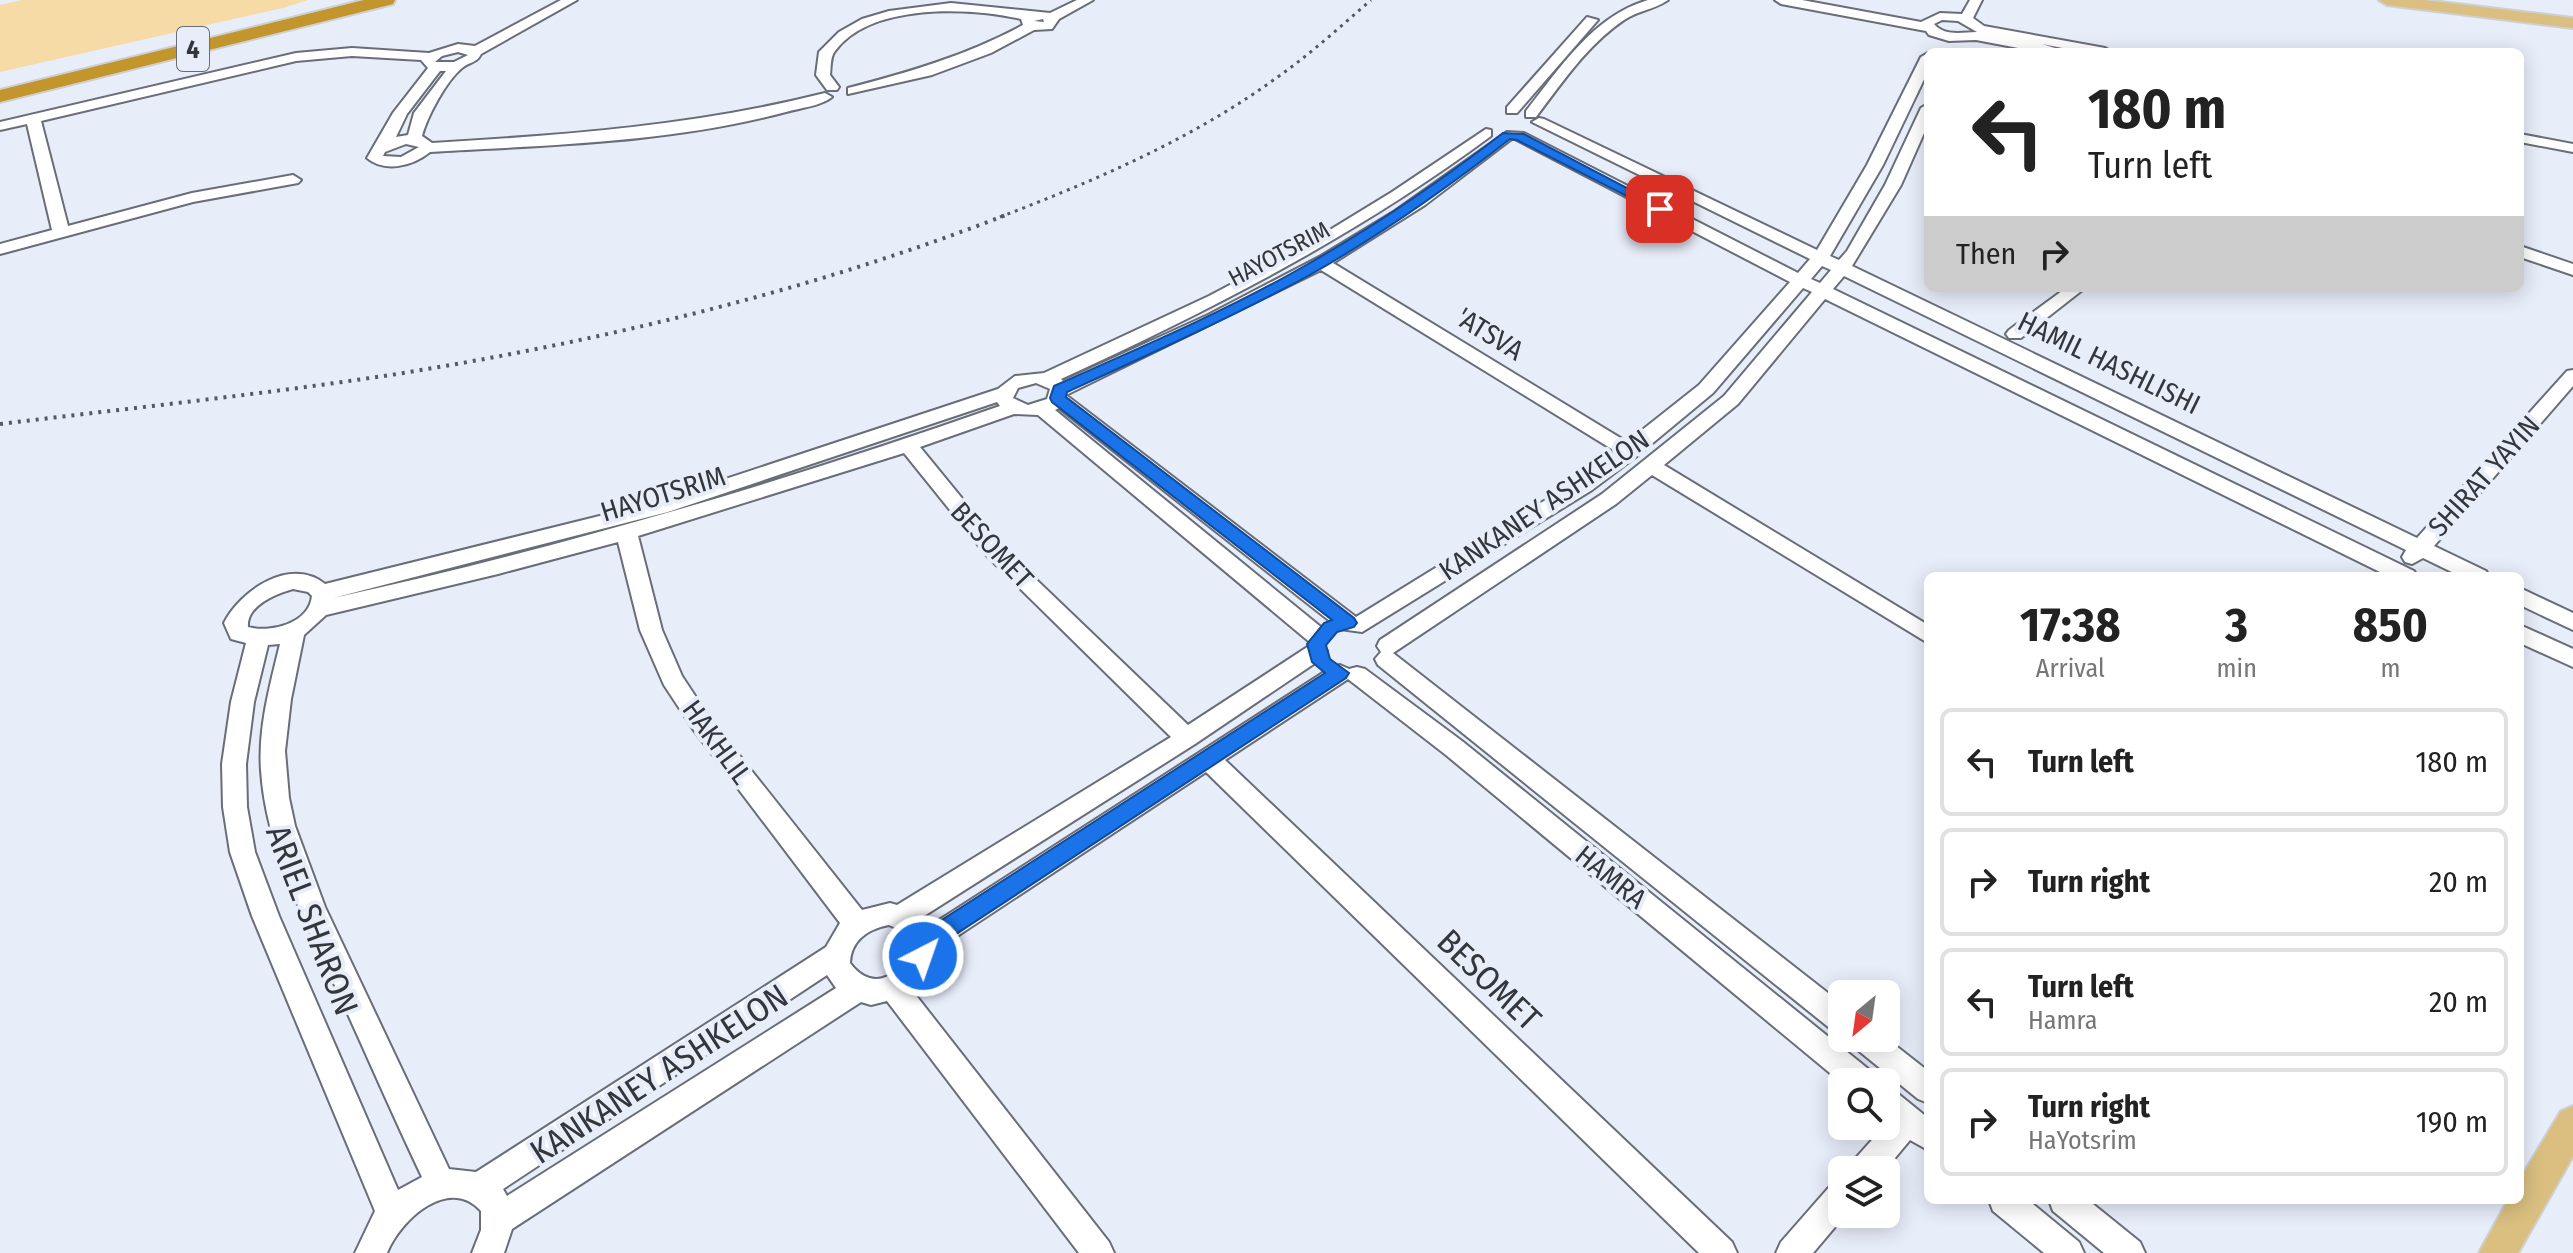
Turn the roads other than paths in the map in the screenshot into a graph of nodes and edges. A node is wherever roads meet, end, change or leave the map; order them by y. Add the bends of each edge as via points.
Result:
1 (352, 0) edge
2 (386, 0) edge
3 (553, 0) edge
4 (571, 0) edge
5 (1087, 0) edge
6 (1627, 0) edge
7 (1662, 0) edge
8 (1781, 0) edge
9 (1820, 0) edge
10 (1956, 0) edge
11 (1976, 0) edge
12 (2387, 0) edge
13 (2446, 0) edge
14 (2573, 13) edge
15 (1947, 16) junction
16 (1966, 20) junction
17 (1031, 22) junction
18 (2573, 23) edge
19 (1932, 27) junction
20 (1978, 32) junction
21 (1960, 38) junction
22 (458, 48) junction
23 (1930, 48) edge
24 (1955, 48) edge
25 (2044, 48) edge
26 (2080, 48) edge
27 (474, 52) junction
28 (434, 62) junction
29 (459, 65) junction
30 (1924, 65) edge
31 (0, 82) edge
32 (828, 92) junction
33 (0, 96) edge
34 (33, 117) junction
35 (1924, 117) edge
36 (1535, 118) junction
37 (1502, 123) junction
38 (0, 126) edge
39 (2524, 129) edge
40 (2573, 137) edge
41 (2524, 139) edge
42 (420, 143) junction
43 (2573, 148) edge
44 (293, 180) dead end
45 (61, 232) junction
46 (0, 249) edge
47 (1826, 250) junction
48 (2524, 252) edge
49 (1854, 253) junction
50 (1321, 263) junction
51 (1773, 267) junction
52 (1841, 269) junction
53 (2573, 270) edge
54 (1800, 280) junction
55 (1884, 289) junction
56 (1823, 290) junction
57 (2072, 292) edge
58 (1784, 301) junction
59 (1807, 309) junction
60 (1869, 313) junction
61 (1978, 333) junction
62 (2015, 334) junction
63 (2020, 353) junction
64 (2573, 375) edge
65 (1051, 394) junction
66 (1008, 400) junction
67 (908, 445) junction
68 (1630, 452) junction
69 (1652, 466) junction
70 (627, 535) junction
71 (2420, 548) junction
72 (2393, 572) edge
73 (2401, 572) edge
74 (2470, 572) edge
75 (2524, 598) edge
76 (323, 600) junction
77 (2573, 622) edge
78 (1355, 623) junction
79 (294, 631) junction
80 (1924, 633) edge
81 (2524, 635) edge
82 (258, 640) junction
83 (1318, 644) junction
84 (1387, 653) junction
85 (2573, 659) edge
86 (1348, 674) junction
87 (1187, 738) junction
88 (1208, 759) junction
89 (901, 916) junction
90 (857, 924) junction
91 (925, 943) junction
92 (835, 955) junction
93 (893, 987) junction
94 (858, 989) junction
95 (1828, 1010) edge
96 (1882, 1052) edge
97 (1845, 1068) edge
98 (1924, 1086) edge
99 (1908, 1119) edge
100 (2573, 1123) edge
101 (1877, 1156) edge
102 (441, 1184) junction
103 (480, 1187) junction
104 (2009, 1204) edge
105 (2069, 1204) edge
106 (1828, 1212) edge
107 (392, 1215) junction
108 (499, 1219) junction
109 (371, 1253) edge
110 (488, 1253) edge
111 (1098, 1253) edge
112 (1721, 1253) edge
113 (1792, 1253) edge
114 (2068, 1253) edge
115 (2129, 1253) edge
116 (2497, 1253) edge

1 - 31 highway, 4
2 - 33 highway, 4
3 - 22 street
4 - 27 street
5 - 17 street
6 - 37 street, HAYOTSRIM via 1588,23
7 - 36 street via 1632,8 1604,27
8 - 19 street
9 - 19 street
10 - 15 street
11 - 16 street
12 - 18 main road
13 - 14 main road
15 - 16 street
15 - 19 street
16 - 20 street
17 - 32 street via 1009,40 957,61 840,99
17 - 32 street via 995,7 957,5 885,15 843,35 826,52 823,75
19 - 21 street
19 - 23 street, KANKANEY ASHKELON
20 - 21 street
20 - 25 street
20 - 26 street
21 - 24 street
22 - 27 street
22 - 28 street
27 - 29 street via 473,59
28 - 29 street
28 - 34 street via 352,52 296,57
28 - 42 street via 375,158 408,160
29 - 42 street via 421,113
30 - 47 street, KANKANEY ASHKELON
32 - 42 street via 786,109 692,126 592,137
34 - 38 street
34 - 45 street
35 - 49 street, KANKANEY ASHKELON
36 - 37 street, HAMIL HASHLISHI
36 - 37 street via 1538,130
36 - 47 street, HAMIL HASHLISHI via 1779,238
37 - 50 street, HAYOTSRIM via 1436,191
37 - 51 street
37 - 65 street, HAYOTSRIM via 1418,184 1311,250 1181,317
39 - 40 street
41 - 43 street
44 - 45 street via 192,198
45 - 46 street
47 - 52 street, HAMIL HASHLISHI
47 - 54 street, KANKANEY ASHKELON
48 - 53 street
49 - 52 street, KANKANEY ASHKELON
49 - 55 street
50 - 65 street, HAYOTSRIM
50 - 68 street, 'ATSVA
51 - 54 street
51 - 58 street
52 - 55 street, HAMIL HASHLISHI
52 - 56 street, KANKANEY ASHKELON
54 - 56 street
54 - 58 street, KANKANEY ASHKELON
55 - 61 street, HAMIL HASHLISHI
56 - 59 street, KANKANEY ASHKELON
56 - 60 street
57 - 62 street
58 - 68 street, KANKANEY ASHKELON via 1706,389
59 - 60 street
59 - 69 street, KANKANEY ASHKELON via 1731,400
60 - 72 street
61 - 62 street
61 - 63 street, HAMIL HASHLISHI
62 - 63 street
63 - 71 street, HAMIL HASHLISHI
64 - 71 street, SHIRAT YAYIN
65 - 66 street via 1025,411
65 - 66 street via 1017,381
65 - 78 street
65 - 83 street
66 - 67 street, HAYOTSRIM
66 - 76 street, HAYOTSRIM via 661,507
67 - 70 street, HAYOTSRIM
67 - 87 street, BESOMET via 994,551
68 - 78 street, KANKANEY ASHKELON via 1585,485
69 - 80 street
69 - 84 street, KANKANEY ASHKELON
70 - 76 street, HAYOTSRIM
70 - 90 street, HAKHLIL via 651,630 672,679
71 - 73 street, SHIRAT YAYIN
71 - 74 street, HAMIL HASHLISHI
75 - 77 street
76 - 79 street via 308,623
76 - 82 street via 317,586 293,582 248,601 235,623 239,633
78 - 83 street via 1330,627
78 - 84 street via 1379,632
79 - 82 street
79 - 102 street, ARIEL SHARON via 273,740 281,822 298,877
81 - 85 street
82 - 107 street, ARIEL SHARON via 234,751 240,839 258,897
83 - 86 street via 1324,664
83 - 87 street
84 - 86 street via 1375,670
84 - 95 street, HAMRA
86 - 88 street
86 - 97 street, HAMRA via 1454,748
87 - 89 street
88 - 91 street
88 - 112 street, BESOMET
89 - 90 street via 879,915
89 - 91 street via 918,926
90 - 92 street
91 - 93 street via 917,968
92 - 94 street via 840,976
92 - 103 street, KANKANEY ASHKELON
93 - 94 street
93 - 111 street
94 - 108 street, KANKANEY ASHKELON
96 - 98 street
99 - 101 street
100 - 116 main road
102 - 103 street
102 - 107 street
103 - 108 street via 495,1202
104 - 114 street
105 - 115 street
106 - 113 street
107 - 109 street
108 - 110 street

